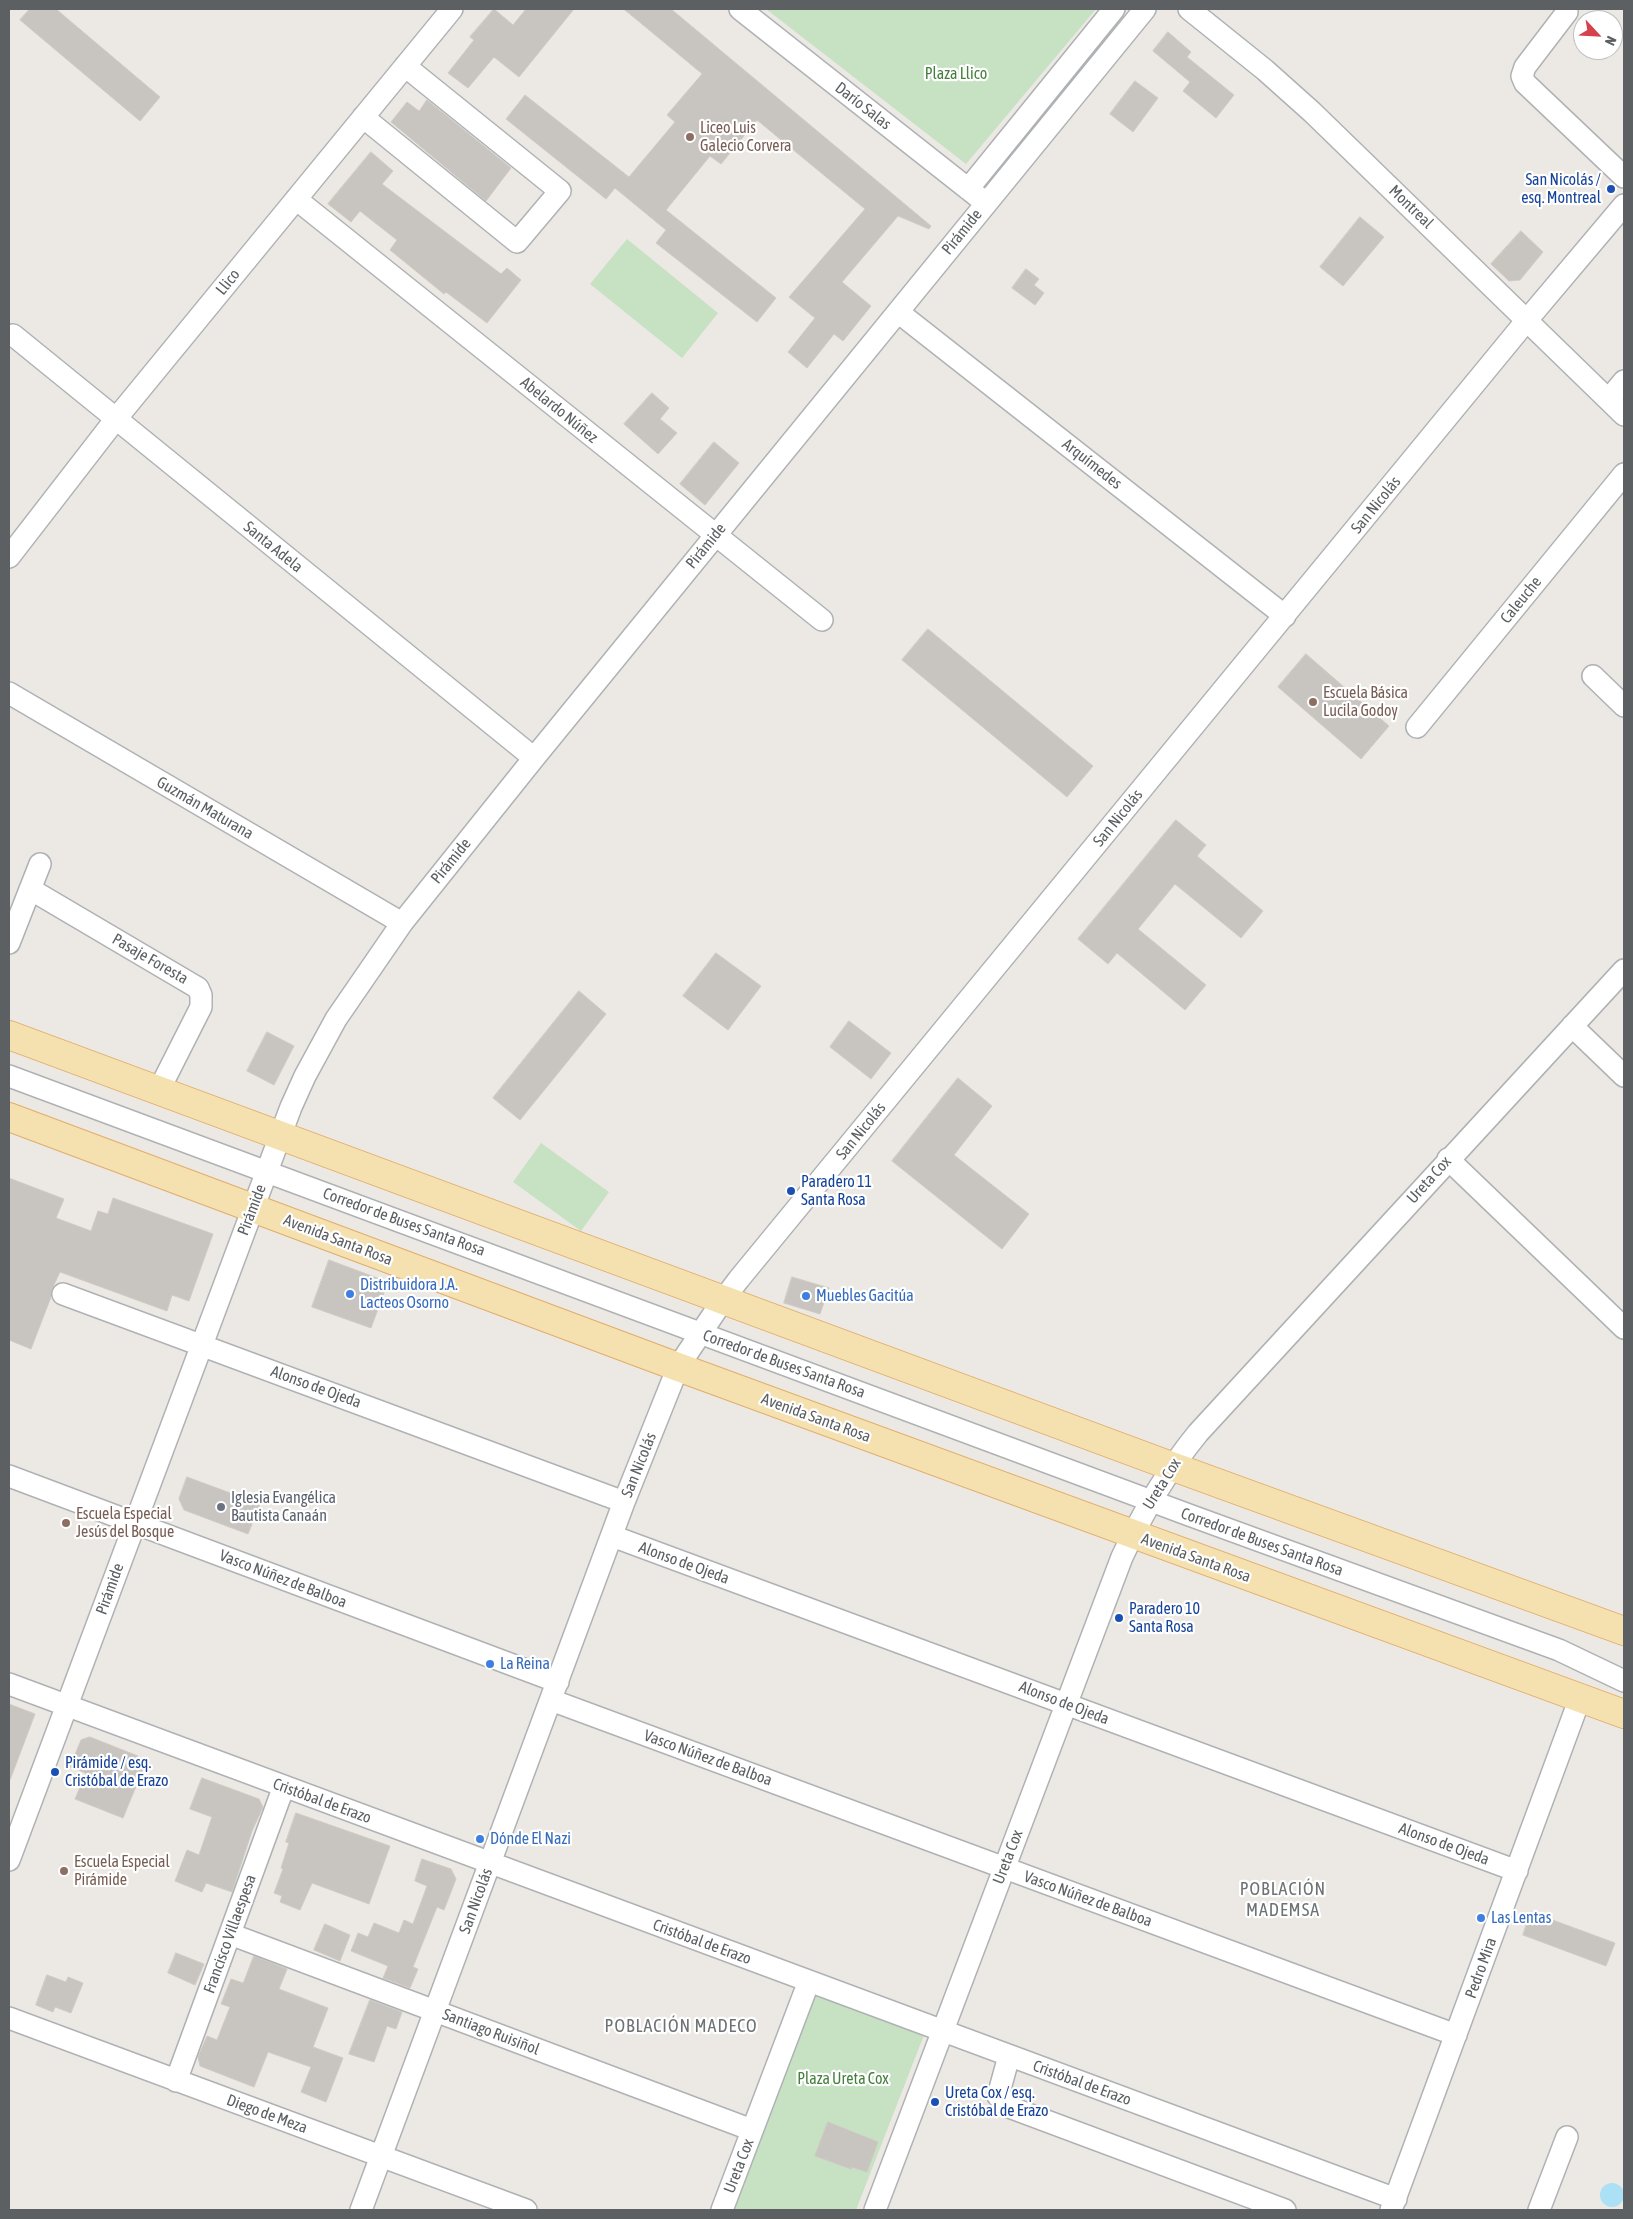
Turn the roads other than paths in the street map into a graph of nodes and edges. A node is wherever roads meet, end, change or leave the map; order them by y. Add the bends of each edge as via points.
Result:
1 (452, 9) edge
2 (740, 9) edge
3 (1114, 9) edge
4 (1145, 9) edge
5 (1189, 9) edge
6 (1567, 12) dead end
7 (405, 66) junction
8 (363, 116) junction
9 (1624, 177) edge
10 (968, 189) junction
11 (296, 199) junction
12 (986, 203) junction
13 (1624, 204) edge
14 (898, 312) junction
15 (1527, 320) junction
16 (13, 335) dead end
17 (1624, 381) edge
18 (1608, 399) junction
19 (1624, 415) edge
20 (115, 420) junction
21 (1624, 474) edge
22 (716, 535) junction
23 (9, 557) edge
24 (1285, 616) junction
25 (822, 620) dead end
26 (1593, 676) dead end
27 (9, 693) edge
28 (1624, 706) edge
29 (1417, 726) dead end
30 (534, 758) junction
31 (40, 864) dead end
32 (30, 889) junction
33 (402, 923) junction
34 (9, 943) edge
35 (1624, 970) edge
36 (1572, 1026) junction
37 (9, 1035) edge
38 (9, 1076) edge
39 (1624, 1076) edge
40 (159, 1090) junction
41 (9, 1117) edge
42 (280, 1135) junction
43 (1448, 1159) junction
44 (266, 1172) junction
45 (252, 1208) junction
46 (63, 1294) dead end
47 (722, 1300) junction
48 (1624, 1328) edge
49 (700, 1333) junction
50 (201, 1345) junction
51 (678, 1367) junction
52 (1171, 1466) junction
53 (9, 1476) edge
54 (1150, 1501) junction
55 (624, 1502) junction
56 (134, 1523) junction
57 (1132, 1534) junction
58 (612, 1536) junction
59 (1624, 1631) edge
60 (1559, 1650) junction
61 (1624, 1664) edge
62 (1624, 1681) edge
63 (9, 1684) edge
64 (554, 1691) junction
65 (1580, 1698) junction
66 (1066, 1704) junction
67 (66, 1706) junction
68 (1624, 1714) edge
69 (284, 1786) junction
70 (10, 1854) edge
71 (490, 1863) junction
72 (1004, 1868) junction
73 (1517, 1871) junction
74 (230, 1934) junction
75 (809, 1982) junction
76 (436, 2010) junction
77 (9, 2018) edge
78 (942, 2031) junction
79 (1456, 2035) junction
80 (1009, 2056) junction
81 (176, 2081) junction
82 (752, 2130) junction
83 (1567, 2137) dead end
84 (382, 2157) junction
85 (1393, 2205) edge
86 (362, 2210) edge
87 (526, 2210) edge
88 (722, 2210) edge
89 (875, 2210) edge
90 (1285, 2210) edge
91 (1539, 2210) edge

1 - 7 street, Llico
2 - 10 street, Darío Salas
3 - 10 street, Pirámide
4 - 12 street, Pirámide
5 - 15 street, Montreal via 1306,107
6 - 9 street via 1525,67 1522,76 1537,95
7 - 8 street, Llico
7 - 8 street via 560,191 517,242
8 - 11 street, Llico
10 - 12 street, Darío Salas
11 - 20 street, Llico
11 - 22 street, Abelardo Núñez
12 - 14 street, Pirámide
13 - 15 street, San Nicolás
14 - 22 street, Pirámide
14 - 24 street, Arquímedes
15 - 18 street, Montreal
15 - 24 street, San Nicolás
16 - 20 street, Santa Adela
17 - 18 street
18 - 19 street, Montreal
20 - 23 street, Llico
20 - 30 street, Santa Adela
21 - 29 street, Caleuche
22 - 25 street, Abelardo Núñez
22 - 30 street, Pirámide
24 - 47 street, San Nicolás
26 - 28 street
27 - 33 street, Guzmán Maturana
30 - 33 street, Pirámide
31 - 32 street
32 - 34 street
32 - 40 street, Pasaje Foresta via 198,988 202,995 201,1007
33 - 42 street, Pirámide via 354,990 323,1041
35 - 36 street, Ureta Cox
36 - 39 street
36 - 43 street, Ureta Cox
37 - 40 main road
38 - 44 street, Corredor de Buses Santa Rosa
40 - 42 main road
41 - 45 main road, Avenida Santa Rosa
42 - 44 street, Pirámide
42 - 47 main road
43 - 48 street
43 - 52 street, Ureta Cox
44 - 45 street, Pirámide
44 - 49 street, Corredor de Buses Santa Rosa
45 - 50 street, Pirámide
45 - 51 main road, Avenida Santa Rosa
46 - 50 street, Alonso de Ojeda
47 - 49 street, San Nicolás
47 - 52 main road
49 - 51 street, San Nicolás
49 - 54 street, Corredor de Buses Santa Rosa
50 - 55 street, Alonso de Ojeda
50 - 56 street, Pirámide
51 - 55 street, San Nicolás
51 - 57 main road, Avenida Santa Rosa
52 - 54 street, Ureta Cox
52 - 59 main road
53 - 56 street, Vasco Núñez de Balboa
54 - 57 street, Ureta Cox
54 - 60 street, Corredor de Buses Santa Rosa
55 - 58 street, San Nicolás
56 - 64 street, Vasco Núñez de Balboa
56 - 67 street, Pirámide
57 - 65 main road, Avenida Santa Rosa
57 - 66 street, Ureta Cox
58 - 64 street, San Nicolás
58 - 66 street, Alonso de Ojeda
60 - 61 street, Corredor de Buses Santa Rosa
60 - 62 street, Corredor de Buses Santa Rosa
63 - 67 street, Cristóbal de Erazo
64 - 71 street, San Nicolás
64 - 72 street, Vasco Núñez de Balboa
65 - 68 main road, Avenida Santa Rosa
65 - 73 street, Pedro Mira
66 - 72 street, Ureta Cox
66 - 73 street, Alonso de Ojeda
67 - 69 street, Cristóbal de Erazo
67 - 70 street, Pirámide
69 - 71 street, Cristóbal de Erazo
69 - 74 street, Francisco Villaespesa
71 - 75 street, Cristóbal de Erazo
71 - 76 street, San Nicolás
72 - 78 street, Ureta Cox
72 - 79 street, Vasco Núñez de Balboa
73 - 79 street, Pedro Mira
74 - 76 street, Santiago Ruisiñol
74 - 81 street, Francisco Villaespesa
75 - 78 street, Cristóbal de Erazo
75 - 82 street, Ureta Cox
76 - 82 street, Santiago Ruisiñol
76 - 84 street, San Nicolás
77 - 81 street, Diego de Meza
78 - 80 street, Cristóbal de Erazo
78 - 89 street, Ureta Cox
79 - 85 street, Pedro Mira
80 - 85 street, Cristóbal de Erazo
80 - 90 street via 998,2096 1009,2107
81 - 84 street, Diego de Meza
82 - 88 street, Ureta Cox
83 - 91 street
84 - 86 street, San Nicolás
84 - 87 street, Diego de Meza

